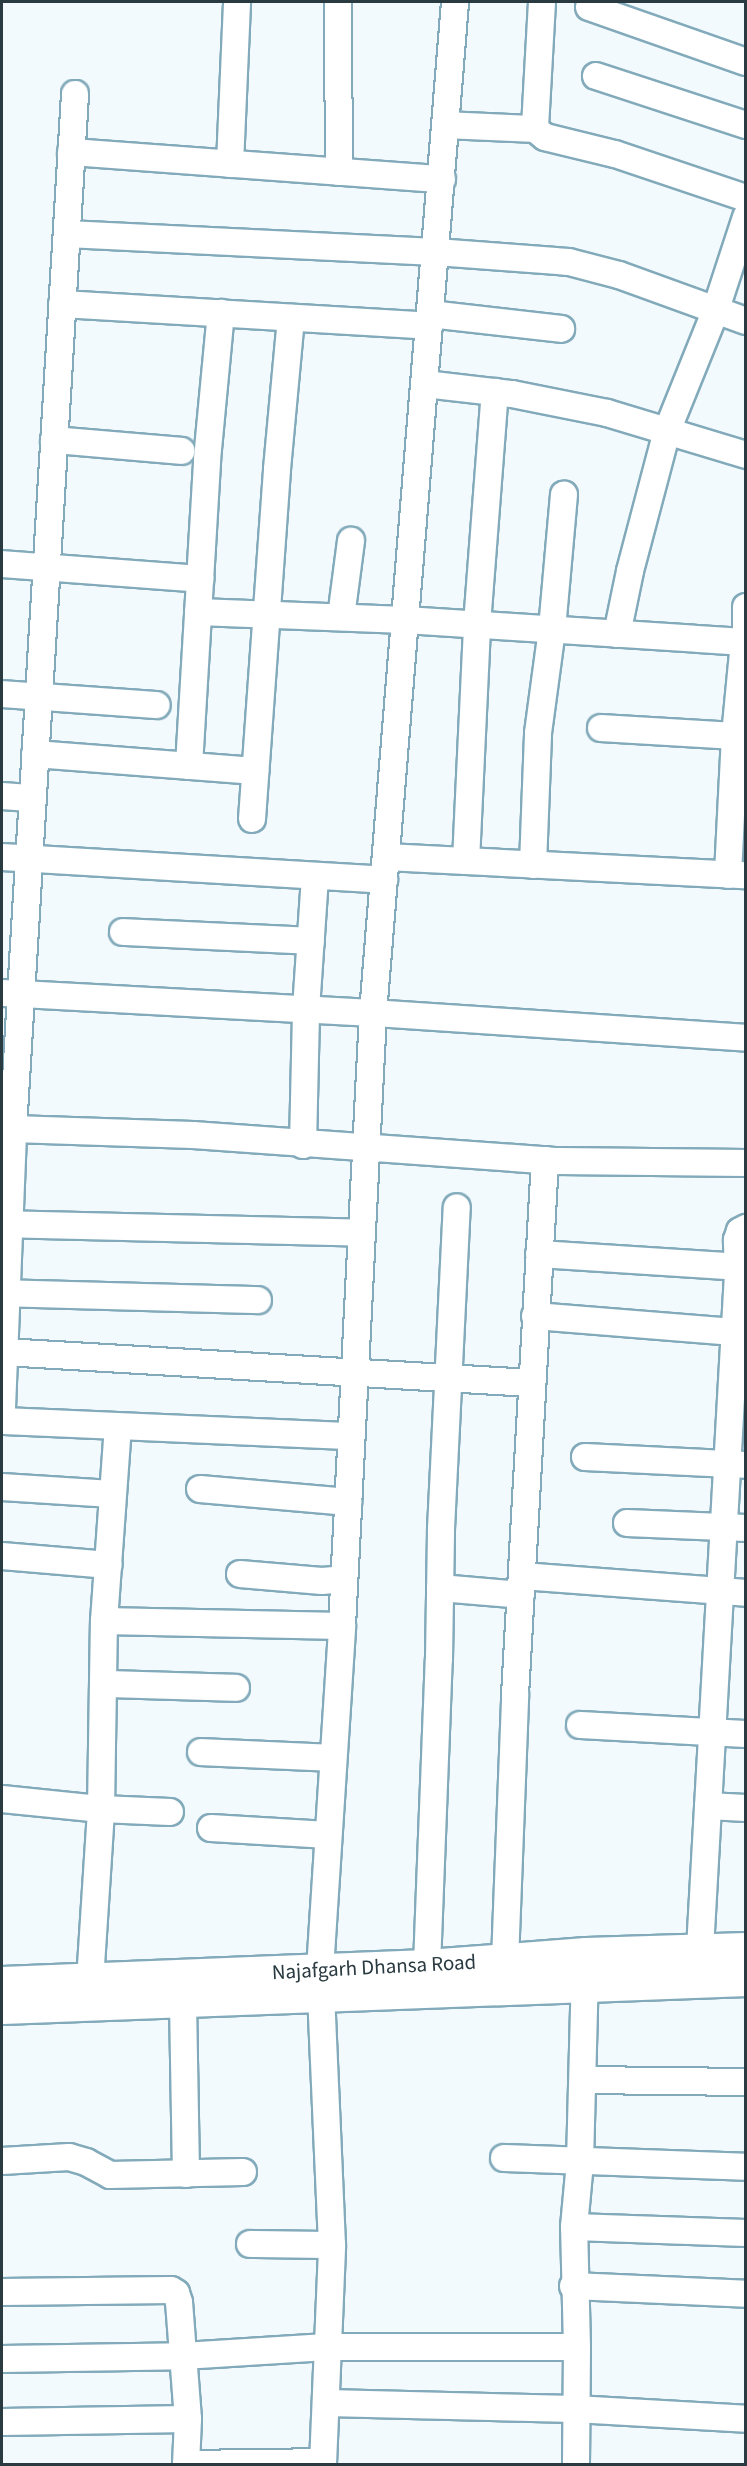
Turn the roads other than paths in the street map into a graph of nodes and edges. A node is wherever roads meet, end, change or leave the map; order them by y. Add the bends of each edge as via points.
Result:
1 (237, 2) edge
2 (338, 2) edge
3 (456, 2) edge
4 (542, 2) edge
5 (589, 7) dead end
6 (746, 62) edge
7 (596, 76) dead end
8 (75, 94) dead end
9 (446, 125) junction
10 (746, 125) edge
11 (535, 129) junction
12 (72, 152) junction
13 (230, 164) junction
14 (339, 172) junction
15 (441, 179) junction
16 (746, 198) edge
17 (746, 218) edge
18 (67, 234) junction
19 (741, 246) edge
20 (436, 252) junction
21 (63, 303) junction
22 (715, 312) junction
23 (221, 313) junction
24 (291, 318) junction
25 (430, 320) junction
26 (746, 321) edge
27 (561, 329) dead end
28 (425, 384) junction
29 (495, 392) junction
30 (667, 431) junction
31 (54, 440) junction
32 (182, 451) dead end
33 (746, 455) edge
34 (564, 495) dead end
35 (351, 541) dead end
36 (2, 564) edge
37 (47, 567) junction
38 (200, 579) junction
39 (746, 607) edge
40 (198, 612) junction
41 (266, 615) junction
42 (341, 617) junction
43 (405, 620) junction
44 (477, 624) junction
45 (552, 629) junction
46 (617, 634) junction
47 (745, 642) edge
48 (2, 694) edge
49 (39, 695) junction
50 (157, 705) dead end
51 (601, 728) dead end
52 (735, 736) junction
53 (35, 754) junction
54 (189, 766) junction
55 (255, 771) junction
56 (2, 796) edge
57 (33, 798) junction
58 (252, 819) dead end
59 (2, 857) edge
60 (29, 858) junction
61 (466, 861) junction
62 (533, 865) junction
63 (385, 869) junction
64 (737, 875) edge
65 (315, 876) junction
66 (123, 932) dead end
67 (311, 941) junction
68 (11, 994) edge
69 (306, 1009) junction
70 (373, 1012) junction
71 (746, 1038) edge
72 (9, 1122) edge
73 (303, 1144) junction
74 (366, 1148) junction
75 (545, 1160) junction
76 (746, 1163) edge
77 (457, 1207) dead end
78 (5, 1224) edge
79 (746, 1228) edge
80 (362, 1233) junction
81 (539, 1254) junction
82 (740, 1271) edge
83 (4, 1293) edge
84 (258, 1300) dead end
85 (535, 1316) junction
86 (740, 1333) edge
87 (4, 1353) junction
88 (355, 1371) junction
89 (450, 1377) junction
90 (531, 1383) junction
91 (738, 1403) edge
92 (2, 1408) edge
93 (2, 1421) edge
94 (118, 1427) junction
95 (351, 1436) junction
96 (585, 1457) dead end
97 (736, 1465) edge
98 (2, 1487) edge
99 (200, 1489) dead end
100 (112, 1494) junction
101 (348, 1502) junction
102 (627, 1523) dead end
103 (734, 1528) edge
104 (2, 1556) edge
105 (109, 1565) junction
106 (240, 1574) dead end
107 (344, 1579) junction
108 (521, 1585) junction
109 (441, 1588) junction
110 (720, 1591) junction
111 (746, 1593) edge
112 (104, 1621) junction
113 (342, 1626) junction
114 (105, 1684) junction
115 (236, 1688) dead end
116 (580, 1725) dead end
117 (712, 1731) junction
118 (746, 1734) edge
119 (201, 1752) dead end
120 (333, 1758) junction
121 (2, 1799) edge
122 (708, 1806) junction
123 (746, 1808) edge
124 (101, 1809) junction
125 (170, 1812) dead end
126 (211, 1828) dead end
127 (328, 1835) junction
128 (746, 1949) edge
129 (586, 1954) junction
130 (505, 1961) junction
131 (427, 1966) junction
132 (699, 1966) junction
133 (746, 1979) edge
134 (90, 1981) junction
135 (2, 1983) edge
136 (321, 1984) junction
137 (584, 1986) junction
138 (183, 2002) junction
139 (2, 2007) edge
140 (583, 2080) junction
141 (746, 2082) edge
142 (504, 2158) dead end
143 (2, 2161) edge
144 (580, 2162) junction
145 (746, 2167) edge
146 (243, 2172) dead end
147 (186, 2174) junction
148 (574, 2227) junction
149 (746, 2233) edge
150 (250, 2244) dead end
151 (332, 2245) junction
152 (573, 2286) junction
153 (2, 2292) edge
154 (746, 2294) edge
155 (327, 2347) junction
156 (577, 2347) junction
157 (183, 2356) junction
158 (2, 2359) edge
159 (327, 2403) junction
160 (575, 2409) junction
161 (188, 2419) junction
162 (746, 2419) edge
163 (2, 2422) edge
164 (323, 2463) edge
165 (576, 2464) edge

1 - 13 street
2 - 14 street
3 - 9 street
4 - 11 street
5 - 6 street
7 - 10 street
8 - 12 street
9 - 11 street
9 - 15 street
11 - 16 street via 545,137 605,151
12 - 13 street
12 - 18 street
13 - 14 street
14 - 15 street
15 - 20 street
17 - 19 street
18 - 20 street
18 - 21 street
19 - 22 street
20 - 22 street via 569,262 619,275
20 - 25 street
21 - 23 street
21 - 31 street
22 - 26 street
22 - 30 street
23 - 24 street
23 - 38 street
24 - 25 street
24 - 41 street
25 - 27 street
25 - 28 street
28 - 29 street
28 - 43 street
29 - 30 street via 607,413
29 - 44 street
30 - 33 street
30 - 46 street
31 - 32 street
31 - 37 street
34 - 45 street
35 - 42 street
36 - 37 street
37 - 38 street
37 - 49 street
38 - 40 street
39 - 47 street
40 - 41 street
40 - 54 street
41 - 42 street
41 - 55 street
42 - 43 street
43 - 44 street
43 - 63 street
44 - 45 street
44 - 61 street
45 - 46 street
45 - 62 street via 538,733
46 - 47 street
47 - 52 street
48 - 49 street
49 - 50 street
49 - 53 street
51 - 52 street
52 - 64 street
53 - 54 street
53 - 57 street
54 - 55 street
55 - 58 street
56 - 57 street
57 - 60 street
59 - 60 street
60 - 65 street
60 - 68 street
61 - 62 street
61 - 63 street
62 - 64 street
63 - 65 street
63 - 70 street
65 - 67 street
66 - 67 street
67 - 69 street
68 - 69 street
68 - 72 street
69 - 70 street
69 - 73 street
70 - 71 street
70 - 74 street
72 - 73 street
72 - 78 street
73 - 74 street
74 - 75 street
74 - 80 street
75 - 76 street
75 - 81 street
77 - 89 street
78 - 80 street
78 - 83 street
79 - 82 street via 737,1240
80 - 88 street
81 - 82 street
81 - 85 street
82 - 86 street
83 - 84 street
83 - 87 street
85 - 86 street
85 - 90 street
86 - 91 street
87 - 88 street
87 - 92 street
88 - 89 street
88 - 95 street
89 - 90 street
89 - 109 street
90 - 108 street
91 - 97 street
93 - 94 street
94 - 95 street
94 - 100 street
95 - 101 street
96 - 97 street
97 - 103 street
98 - 100 street
99 - 101 street
100 - 105 street
101 - 107 street
102 - 103 street
103 - 110 street
104 - 105 street
105 - 112 street
106 - 107 street via 322,1581
107 - 113 street
108 - 109 street
108 - 110 street
108 - 130 street
109 - 131 street
110 - 111 street
110 - 117 street
112 - 113 street
112 - 114 street
113 - 120 street
114 - 115 street
114 - 124 street
116 - 117 street
117 - 118 street
117 - 122 street
119 - 120 street
120 - 127 street
121 - 124 street
122 - 123 street
122 - 132 street
124 - 125 street
124 - 134 street
126 - 127 street
127 - 136 street
128 - 132 main road, Najafgarh Dhansa Road
129 - 130 main road, Najafgarh Dhansa Road
129 - 132 main road, Najafgarh Dhansa Road
129 - 137 street
130 - 131 main road, Najafgarh Dhansa Road
131 - 136 main road, Najafgarh Dhansa Road
132 - 133 main road, Najafgarh Dhansa Road
132 - 137 main road, Najafgarh Dhansa Road
134 - 135 main road, Najafgarh Dhansa Road
134 - 136 main road, Najafgarh Dhansa Road
136 - 137 main road, Najafgarh Dhansa Road
136 - 138 main road, Najafgarh Dhansa Road
136 - 151 street
137 - 140 street
138 - 139 main road, Najafgarh Dhansa Road
138 - 147 street
140 - 141 street
140 - 144 street
142 - 144 street
143 - 147 street via 69,2157 110,2175
144 - 145 street
144 - 148 street
146 - 147 street
148 - 149 street
148 - 152 street
150 - 151 street
151 - 155 street
152 - 154 street
152 - 156 street
153 - 157 street via 171,2290 179,2302
155 - 156 street
155 - 157 street
155 - 159 street
156 - 160 street
157 - 158 street
157 - 161 street
159 - 160 street
159 - 164 street
160 - 162 street
160 - 165 street
161 - 163 street
161 - 164 street via 186,2464

